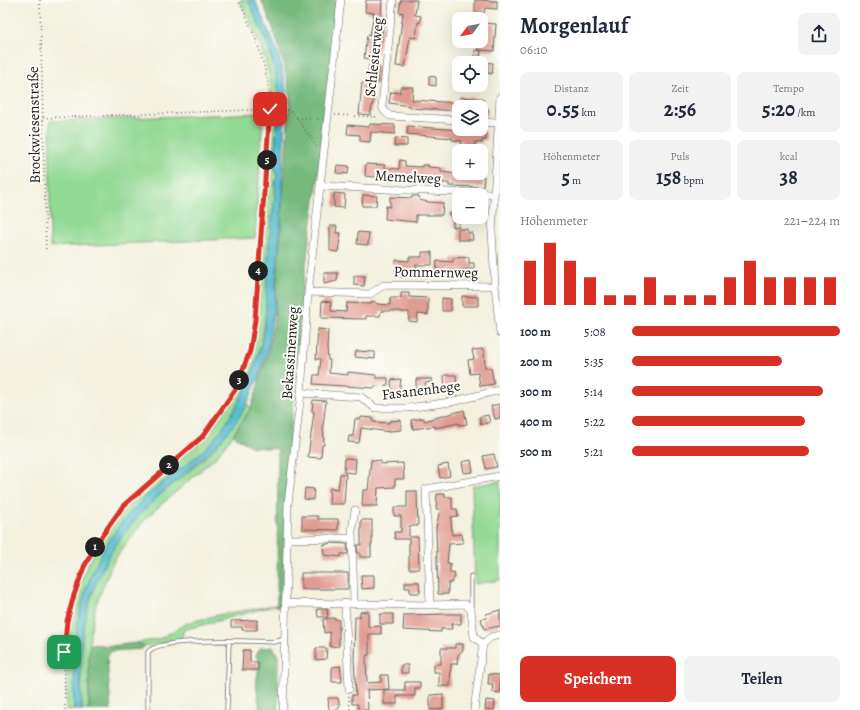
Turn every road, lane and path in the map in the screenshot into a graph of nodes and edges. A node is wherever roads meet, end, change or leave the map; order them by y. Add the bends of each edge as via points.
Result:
1 (40, 0) edge
2 (238, 0) edge
3 (341, 0) edge
4 (394, 0) edge
5 (500, 97) edge
6 (270, 109) junction
7 (384, 111) junction
8 (328, 114) junction
9 (43, 118) junction
10 (297, 118) junction
11 (452, 120) edge
12 (488, 122) edge
13 (498, 123) junction
14 (323, 157) junction
15 (320, 186) junction
16 (494, 194) junction
17 (46, 249) dead end
18 (495, 286) junction
19 (308, 292) junction
20 (500, 333) edge
21 (500, 390) edge
22 (301, 393) junction
23 (500, 476) edge
24 (355, 510) dead end
25 (352, 538) junction
26 (287, 539) junction
27 (472, 576) dead end
28 (285, 603) junction
29 (345, 603) junction
30 (354, 603) junction
31 (430, 605) junction
32 (471, 610) junction
33 (500, 635) edge
34 (285, 639) junction
35 (228, 641) junction
36 (483, 644) junction
37 (349, 689) joint
38 (65, 710) edge
39 (148, 710) edge
40 (227, 710) edge
41 (283, 710) edge
42 (350, 710) edge
43 (474, 710) edge

1 - 9 path, Brockwiesenstraße
2 - 6 path via 265,63 270,86
3 - 8 street, Bekassinenweg
4 - 7 street, Schlesierweg via 382,104
5 - 13 street
6 - 9 path
6 - 10 path via 290,110
6 - 38 path via 255,320 250,351 235,390 203,436 123,506 84,567 67,621 64,652
7 - 8 path via 378,118
7 - 11 street, Schlesierweg via 390,116
8 - 10 path via 321,119
8 - 14 street, Bekassinenweg
9 - 17 path, Brockwiesenstraße
10 - 14 path
12 - 13 street
13 - 16 street
14 - 15 street, Bekassinenweg
15 - 16 street, Memelweg
15 - 19 street, Bekassinenweg
16 - 18 street via 492,231
18 - 19 street, Pommernweg via 384,285 370,294
18 - 20 street
19 - 22 street, Bekassinenweg
21 - 22 street, Fasanenhege via 451,402 407,408 375,408 361,397
22 - 26 street, Bekassinenweg via 288,503
23 - 31 street via 426,489
24 - 25 street
25 - 26 street
25 - 30 street
26 - 28 street, Bekassinenweg
27 - 32 lane
28 - 29 street
28 - 34 street, Bekassinenweg
29 - 30 street
29 - 37 street
30 - 31 street
31 - 32 street via 465,604
32 - 36 street via 474,637
33 - 36 street via 491,637
34 - 35 lane via 274,642
34 - 41 street, Bekassinenweg
35 - 39 lane via 185,642 150,648
35 - 40 lane
36 - 43 street
37 - 42 path

